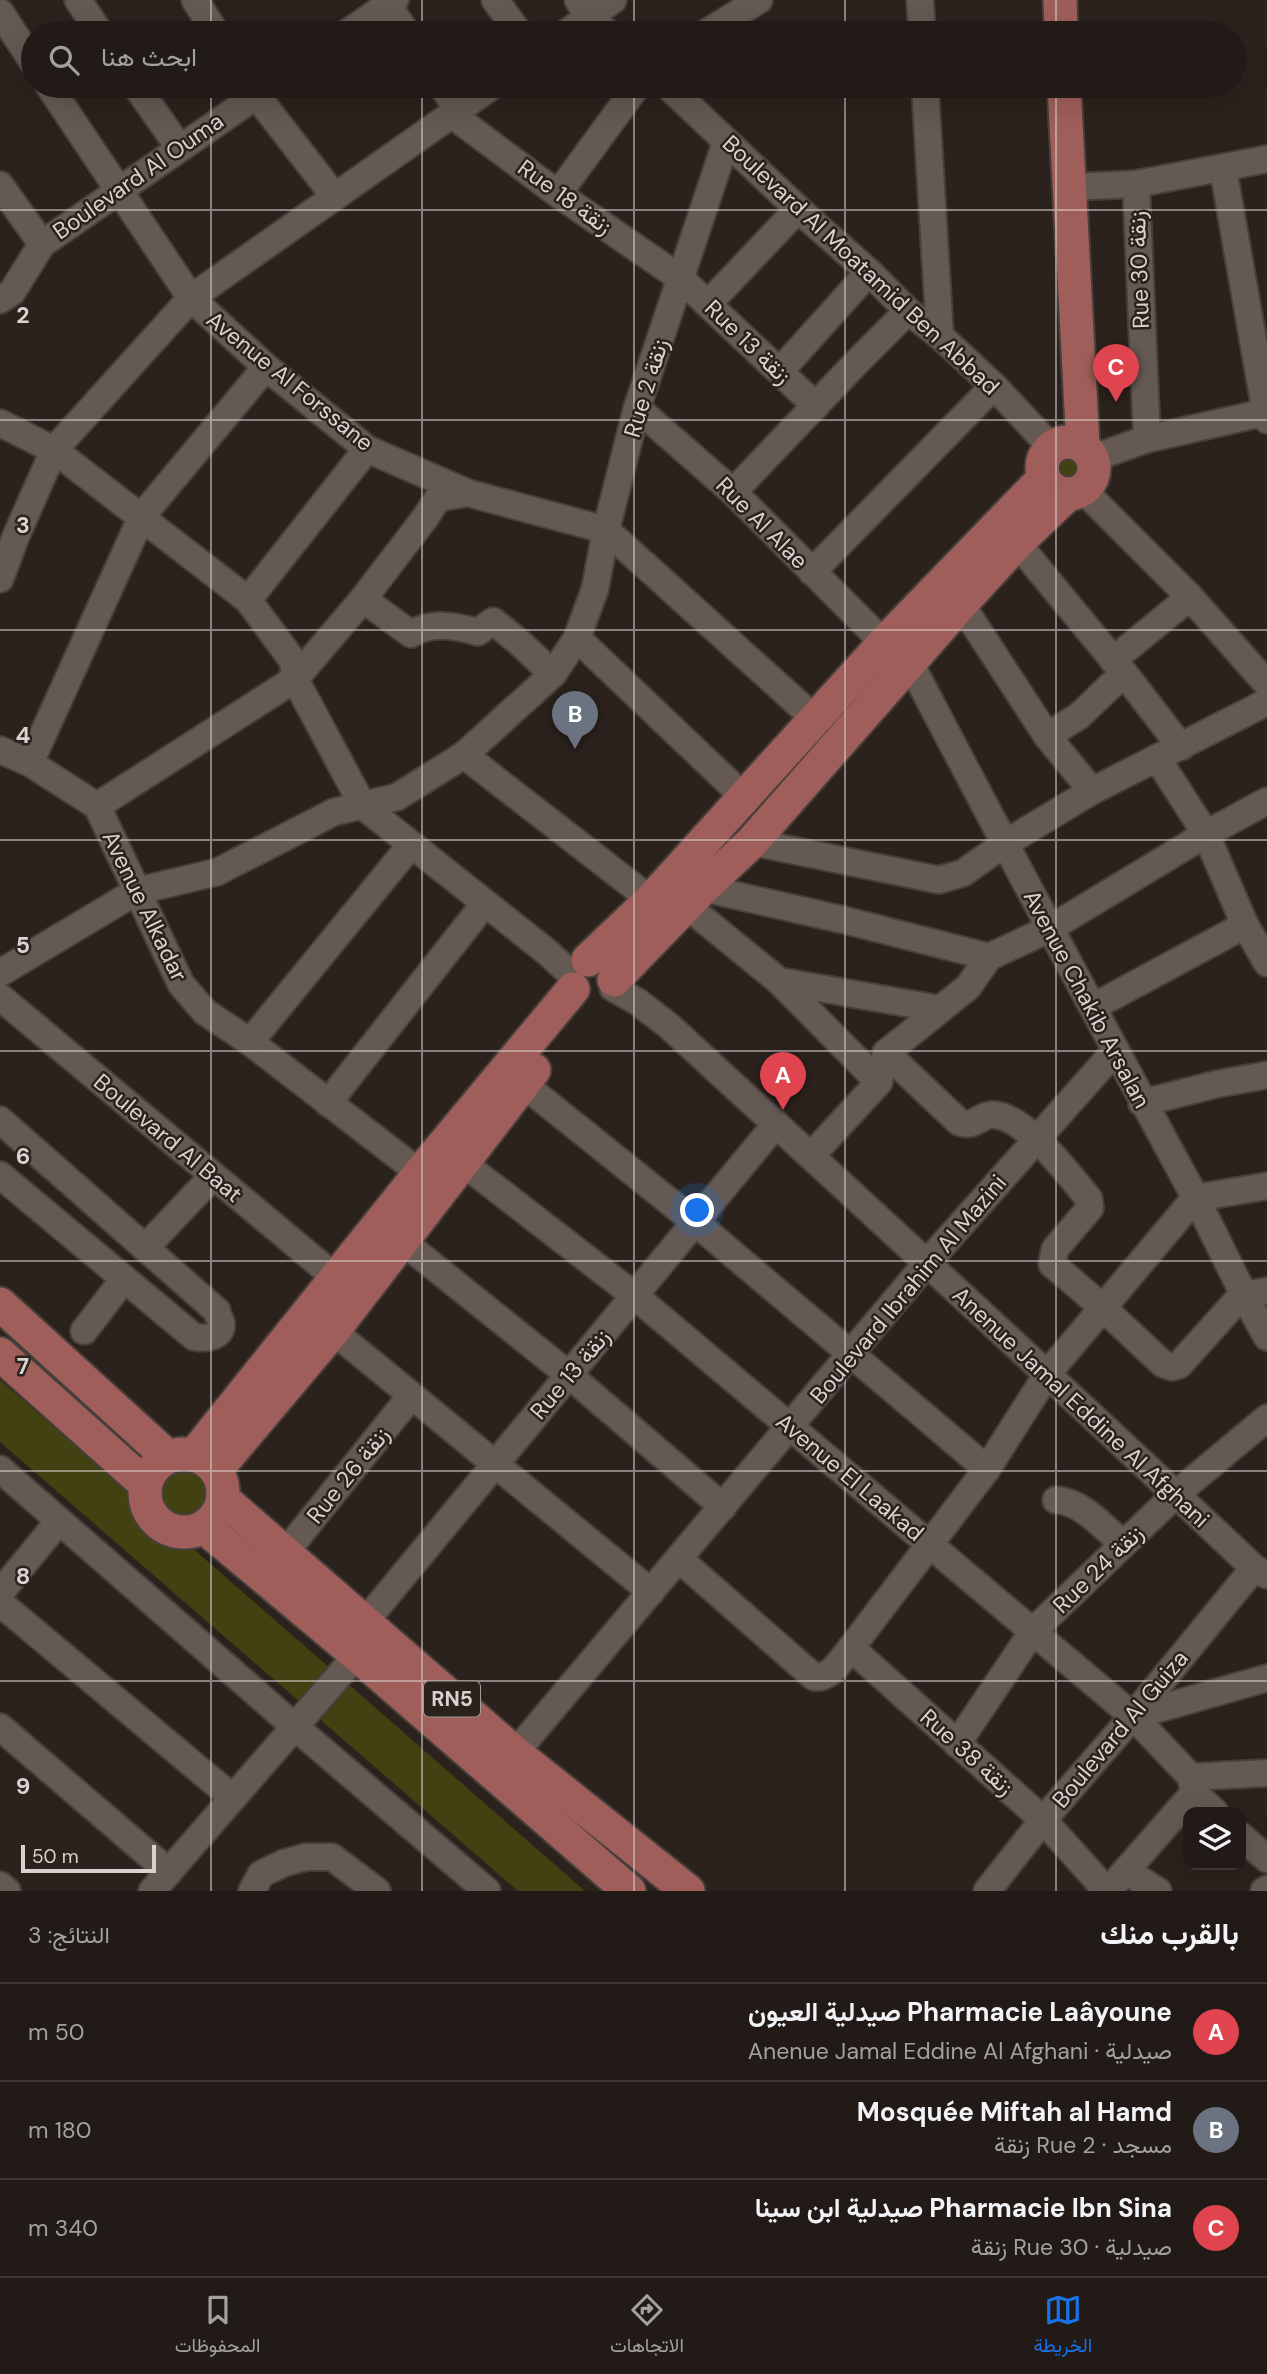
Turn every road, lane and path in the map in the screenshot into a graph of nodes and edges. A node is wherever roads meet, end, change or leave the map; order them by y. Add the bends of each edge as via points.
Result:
1 (78, 0) edge
2 (195, 0) edge
3 (495, 0) edge
4 (613, 0) edge
5 (759, 0) edge
6 (920, 0) edge
7 (1038, 0) edge
8 (1060, 0) edge
9 (389, 2) edge
10 (0, 12) edge
11 (592, 17) edge
12 (92, 21) edge
13 (208, 21) edge
14 (363, 21) edge
15 (400, 21) edge
16 (510, 21) edge
17 (725, 21) edge
18 (921, 21) edge
19 (1039, 21) edge
20 (1061, 21) edge
21 (21, 44) edge
22 (57, 98) edge
23 (144, 98) edge
24 (246, 98) edge
25 (264, 98) edge
26 (448, 98) edge
27 (475, 98) edge
28 (628, 98) edge
29 (680, 98) edge
30 (926, 98) edge
31 (1043, 98) edge
32 (1065, 98) edge
33 (455, 112) junction
34 (726, 142) junction
35 (178, 147) junction
36 (1267, 159) edge
37 (1223, 168) junction
38 (1136, 184) junction
39 (0, 185) edge
40 (1070, 187) junction
41 (118, 190) junction
42 (558, 194) junction
43 (335, 197) junction
44 (797, 209) junction
45 (42, 244) junction
46 (869, 272) junction
47 (680, 278) junction
48 (191, 298) junction
49 (0, 300) edge
50 (709, 303) junction
51 (908, 311) junction
52 (940, 336) junction
53 (266, 367) junction
54 (780, 372) junction
55 (994, 386) junction
56 (816, 406) junction
57 (637, 408) junction
58 (1267, 415) edge
59 (0, 423) edge
60 (1146, 439) junction
61 (367, 449) junction
62 (54, 450) junction
63 (1069, 465) junction
64 (733, 492) junction
65 (468, 493) junction
66 (142, 516) junction
67 (606, 530) junction
68 (1017, 543) junction
69 (812, 572) junction
70 (0, 579) edge
71 (1190, 597) junction
72 (363, 599) junction
73 (248, 600) junction
74 (961, 604) junction
75 (577, 638) junction
76 (896, 652) junction
77 (1119, 666) junction
78 (553, 674) junction
79 (295, 679) junction
80 (1267, 684) edge
81 (1267, 702) edge
82 (815, 719) junction
83 (1047, 736) junction
84 (0, 750) edge
85 (1169, 752) junction
86 (464, 754) junction
87 (30, 763) junction
88 (1092, 791) junction
89 (744, 797) junction
90 (1267, 801) edge
91 (97, 806) junction
92 (363, 806) junction
93 (1206, 834) junction
94 (752, 842) junction
95 (1004, 844) junction
96 (411, 846) junction
97 (137, 891) junction
98 (695, 897) junction
99 (651, 900) junction
100 (485, 903) junction
101 (1245, 925) junction
102 (1049, 929) junction
103 (989, 957) junction
104 (1267, 963) edge
105 (0, 973) edge
106 (779, 981) junction
107 (592, 982) junction
108 (1093, 1007) junction
109 (4, 1009) edge
110 (940, 1009) junction
111 (250, 1042) junction
112 (1115, 1051) junction
113 (886, 1053) junction
114 (1267, 1075) edge
115 (879, 1082) junction
116 (523, 1084) junction
117 (328, 1103) junction
118 (1142, 1103) junction
119 (0, 1120) edge
120 (776, 1124) junction
121 (1037, 1139) junction
122 (811, 1156) junction
123 (463, 1163) junction
124 (420, 1173) junction
125 (0, 1175) edge
126 (214, 1176) junction
127 (1267, 1186) edge
128 (1195, 1198) junction
129 (695, 1222) junction
130 (402, 1241) junction
131 (145, 1248) junction
132 (926, 1264) junction
133 (337, 1278) junction
134 (124, 1279) junction
135 (1255, 1293) edge
136 (635, 1296) junction
137 (0, 1304) edge
138 (1102, 1307) junction
139 (84, 1331) dead end
140 (333, 1331) junction
141 (1267, 1337) edge
142 (0, 1354) edge
143 (852, 1355) junction
144 (1048, 1373) junction
145 (569, 1375) junction
146 (411, 1396) junction
147 (1267, 1418) edge
148 (790, 1427) junction
149 (495, 1464) junction
150 (0, 1469) edge
151 (987, 1469) junction
152 (200, 1470) junction
153 (145, 1484) junction
154 (1176, 1494) junction
155 (1056, 1500) dead end
156 (723, 1507) junction
157 (60, 1521) junction
158 (204, 1527) junction
159 (930, 1544) junction
160 (1123, 1544) junction
161 (284, 1555) junction
162 (679, 1559) junction
163 (1261, 1572) edge
164 (651, 1592) junction
165 (0, 1593) edge
166 (0, 1604) edge
167 (364, 1623) junction
168 (1034, 1631) junction
169 (851, 1648) junction
170 (357, 1655) junction
171 (1267, 1678) edge
172 (1133, 1716) junction
173 (294, 1726) junction
174 (0, 1727) edge
175 (957, 1744) junction
176 (515, 1754) junction
177 (1267, 1773) edge
178 (1193, 1785) junction
179 (233, 1798) junction
180 (1211, 1807) edge
181 (1043, 1820) junction
182 (1246, 1841) edge
183 (1267, 1860) edge
184 (1126, 1871) junction
185 (161, 1882) edge
186 (0, 1885) edge
187 (7, 1891) edge
188 (251, 1891) edge
189 (377, 1891) edge
190 (488, 1891) edge
191 (629, 1891) edge
192 (688, 1891) edge
193 (987, 1891) edge
194 (1107, 1891) edge
195 (1158, 1891) edge

1 - 12 street
2 - 13 street
3 - 16 street
4 - 11 street
5 - 17 street
6 - 18 street
7 - 19 main road
8 - 20 main road
9 - 14 street
9 - 15 street
10 - 21 street
22 - 41 street, Avenue Al Forssane
23 - 35 street
24 - 35 street, Boulevard Al Ouma
25 - 43 street
26 - 33 street, Rue 18 زنقة
27 - 33 street
28 - 42 street
29 - 34 street, Boulevard Al Moatamid Ben Abbad
30 - 52 street
31 - 63 main road
32 - 40 main road
33 - 42 street, Rue 18 زنقة
33 - 43 street
34 - 44 street, Boulevard Al Moatamid Ben Abbad
34 - 47 street, Rue 2 زنقة
35 - 41 street, Boulevard Al Ouma
36 - 37 street
37 - 38 street
37 - 58 street
38 - 40 street
38 - 60 street, Rue 30 زنقة
39 - 45 street
40 - 63 main road
41 - 45 street, Boulevard Al Ouma
41 - 48 street, Avenue Al Forssane
42 - 47 street, Rue 18 زنقة
43 - 48 street
44 - 46 street, Boulevard Al Moatamid Ben Abbad
44 - 50 street
45 - 49 street via 12,292
46 - 51 street, Boulevard Al Moatamid Ben Abbad
46 - 54 street
47 - 50 street, Rue 13 زنقة
47 - 57 street, Rue 2 زنقة
48 - 53 street, Avenue Al Forssane
48 - 62 street
50 - 54 street, Rue 13 زنقة
51 - 52 street, Boulevard Al Moatamid Ben Abbad
51 - 56 street
52 - 55 street, Boulevard Al Moatamid Ben Abbad
53 - 61 street, Avenue Al Forssane
53 - 66 street
54 - 56 street, Rue 13 زنقة
55 - 63 street, Boulevard Al Moatamid Ben Abbad
55 - 69 street
56 - 64 street
57 - 64 street, Rue Al Alae
57 - 67 street, Rue 2 زنقة
58 - 60 street
59 - 62 street
60 - 63 street
61 - 65 street, Avenue Al Forssane
61 - 73 street
62 - 66 street
62 - 70 street
63 - 68 main road
63 - 71 street, Boulevard Al Moatamid Ben Abbad
63 - 76 main road
64 - 69 street, Rue Al Alae
65 - 67 street, Avenue Al Forssane
65 - 72 street via 438,498
66 - 73 street
66 - 87 street
67 - 75 street, Rue 2 زنقة via 595,589
67 - 82 street, Avenue Al Forssane
68 - 74 main road
68 - 77 street
69 - 76 street, Rue Al Alae
71 - 77 street
71 - 80 street, Boulevard Al Moatamid Ben Abbad
72 - 78 street via 411,634 423,626 478,632 493,621
72 - 79 street
73 - 79 street via 293,661
74 - 76 main road
74 - 83 street
75 - 78 street, Rue 2 زنقة
75 - 89 street
76 - 82 main road
76 - 94 main road
76 - 95 street, Avenue Chakib Arsalan
77 - 83 street via 1079,716
77 - 85 street
78 - 86 street, Rue 2 زنقة
79 - 91 street
79 - 92 street
81 - 85 street
82 - 89 main road
83 - 88 street
84 - 87 street, Avenue Alkadar
85 - 88 street
85 - 93 street
86 - 92 street, Rue 2 زنقة via 397,797
86 - 99 street
87 - 91 street, Avenue Alkadar
88 - 95 street
89 - 99 main road
90 - 93 street
91 - 97 street, Avenue Alkadar
92 - 96 street, Anenue Jamal Eddine Al Afghani
92 - 97 street, Rue 2 زنقة via 334,812 217,872
93 - 101 street
93 - 102 street
94 - 95 street via 939,880 963,873
94 - 98 main road
95 - 102 street, Avenue Chakib Arsalan
96 - 100 street, Anenue Jamal Eddine Al Afghani
96 - 111 street
97 - 105 street, Rue 2 زنقة
97 - 111 street, Avenue Alkadar via 181,984 205,1012
98 - 103 street via 844,920
98 - 106 street
98 - 107 main road
99 - 107 main road
100 - 107 street, Anenue Jamal Eddine Al Afghani
100 - 117 street
101 - 104 street
101 - 108 street
102 - 103 street
102 - 108 street, Avenue Chakib Arsalan
103 - 110 street via 968,987
106 - 110 street
106 - 115 street
107 - 116 main road
107 - 120 street, Anenue Jamal Eddine Al Afghani via 638,1002
107 - 124 main road
108 - 112 street, Avenue Chakib Arsalan
109 - 126 street, Boulevard Al Baat
110 - 113 street
111 - 117 street, Avenue Alkadar
112 - 118 street, Avenue Chakib Arsalan
112 - 121 street, Boulevard Ibrahim Al Mazini
113 - 115 street
113 - 121 street via 959,1122 971,1124 998,1115
114 - 118 street
115 - 122 street
116 - 123 main road
116 - 129 street
117 - 124 street, Avenue Alkadar
118 - 128 street, Avenue Chakib Arsalan
119 - 131 street
120 - 122 street, Anenue Jamal Eddine Al Afghani
120 - 129 street, Rue 13 زنقة
121 - 132 street, Boulevard Ibrahim Al Mazini
121 - 138 street via 1089,1199 1090,1208 1055,1249 1052,1264
122 - 132 street, Anenue Jamal Eddine Al Afghani
123 - 130 main road
123 - 136 street, Avenue El Laakad
124 - 133 main road
125 - 134 street
126 - 131 street
126 - 133 street, Boulevard Al Baat
127 - 128 street
128 - 135 street, Avenue Chakib Arsalan
128 - 138 street
129 - 136 street, Rue 13 زنقة
129 - 143 street
130 - 140 main road
130 - 145 street
131 - 134 street via 217,1311 220,1329 213,1337 194,1338
132 - 143 street, Boulevard Ibrahim Al Mazini
132 - 144 street, Anenue Jamal Eddine Al Afghani
133 - 152 main road
134 - 139 street
135 - 138 street via 1180,1365 1172,1367
135 - 141 street, Avenue Chakib Arsalan
136 - 145 street, Rue 13 زنقة
136 - 148 street, Avenue El Laakad
137 - 152 main road, RN5
138 - 144 street
140 - 146 street
140 - 152 main road
142 - 153 main road
143 - 148 street, Boulevard Ibrahim Al Mazini
143 - 151 street
144 - 151 street
144 - 154 street, Anenue Jamal Eddine Al Afghani
145 - 149 street, Rue 13 زنقة
145 - 156 street
146 - 149 street
146 - 161 street, Rue 26 زنقة
147 - 154 street, Rue 24 زنقة
148 - 156 street, Boulevard Ibrahim Al Mazini
148 - 159 street, Avenue El Laakad
149 - 164 street
149 - 167 street, Rue 13 زنقة
150 - 157 street
151 - 159 street
152 - 153 main road via 158,1463
152 - 158 main road via 219,1510
152 - 161 main road, RN5
153 - 158 main road via 144,1497 155,1520 178,1532
154 - 160 street, Rue 24 زنقة
154 - 163 street, Anenue Jamal Eddine Al Afghani
155 - 160 street via 1077,1505
156 - 162 street, Boulevard Ibrahim Al Mazini
157 - 165 street
157 - 173 street
158 - 170 main road, RN5
159 - 168 street, Avenue El Laakad
159 - 169 street
160 - 168 street, Rue 24 زنقة
161 - 167 main road, RN5
162 - 164 street, Boulevard Ibrahim Al Mazini
162 - 169 street via 814,1677 828,1675
163 - 172 street, Boulevard Al Guiza
164 - 176 street, Boulevard Ibrahim Al Mazini
166 - 179 street
167 - 176 main road, RN5
168 - 172 street, Avenue El Laakad
168 - 175 street, Rue 24 زنقة
169 - 175 street, Rue 38 زنقة
170 - 173 street
170 - 191 main road, RN5
171 - 172 street
172 - 178 street, Avenue El Laakad
172 - 181 street, Boulevard Al Guiza
173 - 179 street
173 - 190 street
174 - 185 street
175 - 181 street, Rue 38 زنقة
176 - 192 main road, RN5
177 - 178 street
178 - 180 street, Avenue El Laakad
178 - 184 street
179 - 185 street
181 - 193 street, Boulevard Al Guiza
181 - 194 street, Rue 38 زنقة
182 - 183 street
184 - 194 street
184 - 195 street
186 - 187 street
188 - 189 street via 261,1874 306,1857 332,1857

